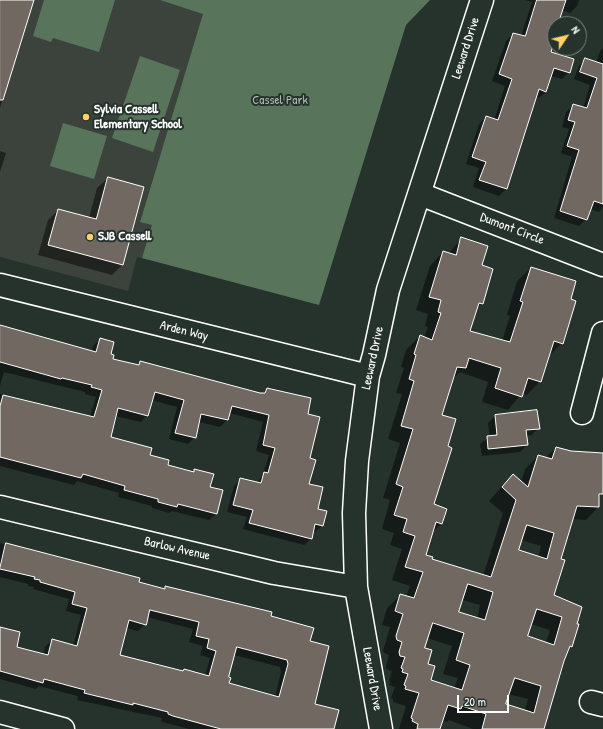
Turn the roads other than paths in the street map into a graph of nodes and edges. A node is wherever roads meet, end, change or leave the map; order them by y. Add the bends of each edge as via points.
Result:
1 (482, 0) edge
2 (420, 194) junction
3 (603, 265) edge
4 (0, 285) edge
5 (603, 333) edge
6 (368, 376) junction
7 (582, 413) dead end
8 (0, 507) edge
9 (356, 587) junction
10 (0, 712) edge
11 (63, 729) edge
12 (381, 729) edge

1 - 2 street, Leeward Drive
2 - 3 street, Dumont Circle
2 - 6 street, Leeward Drive via 388,290
4 - 6 street, Arden Way
5 - 7 street
6 - 9 street, Leeward Drive via 357,461 354,513
8 - 9 street, Barlow Avenue via 274,573
9 - 12 street, Leeward Drive
10 - 11 street

